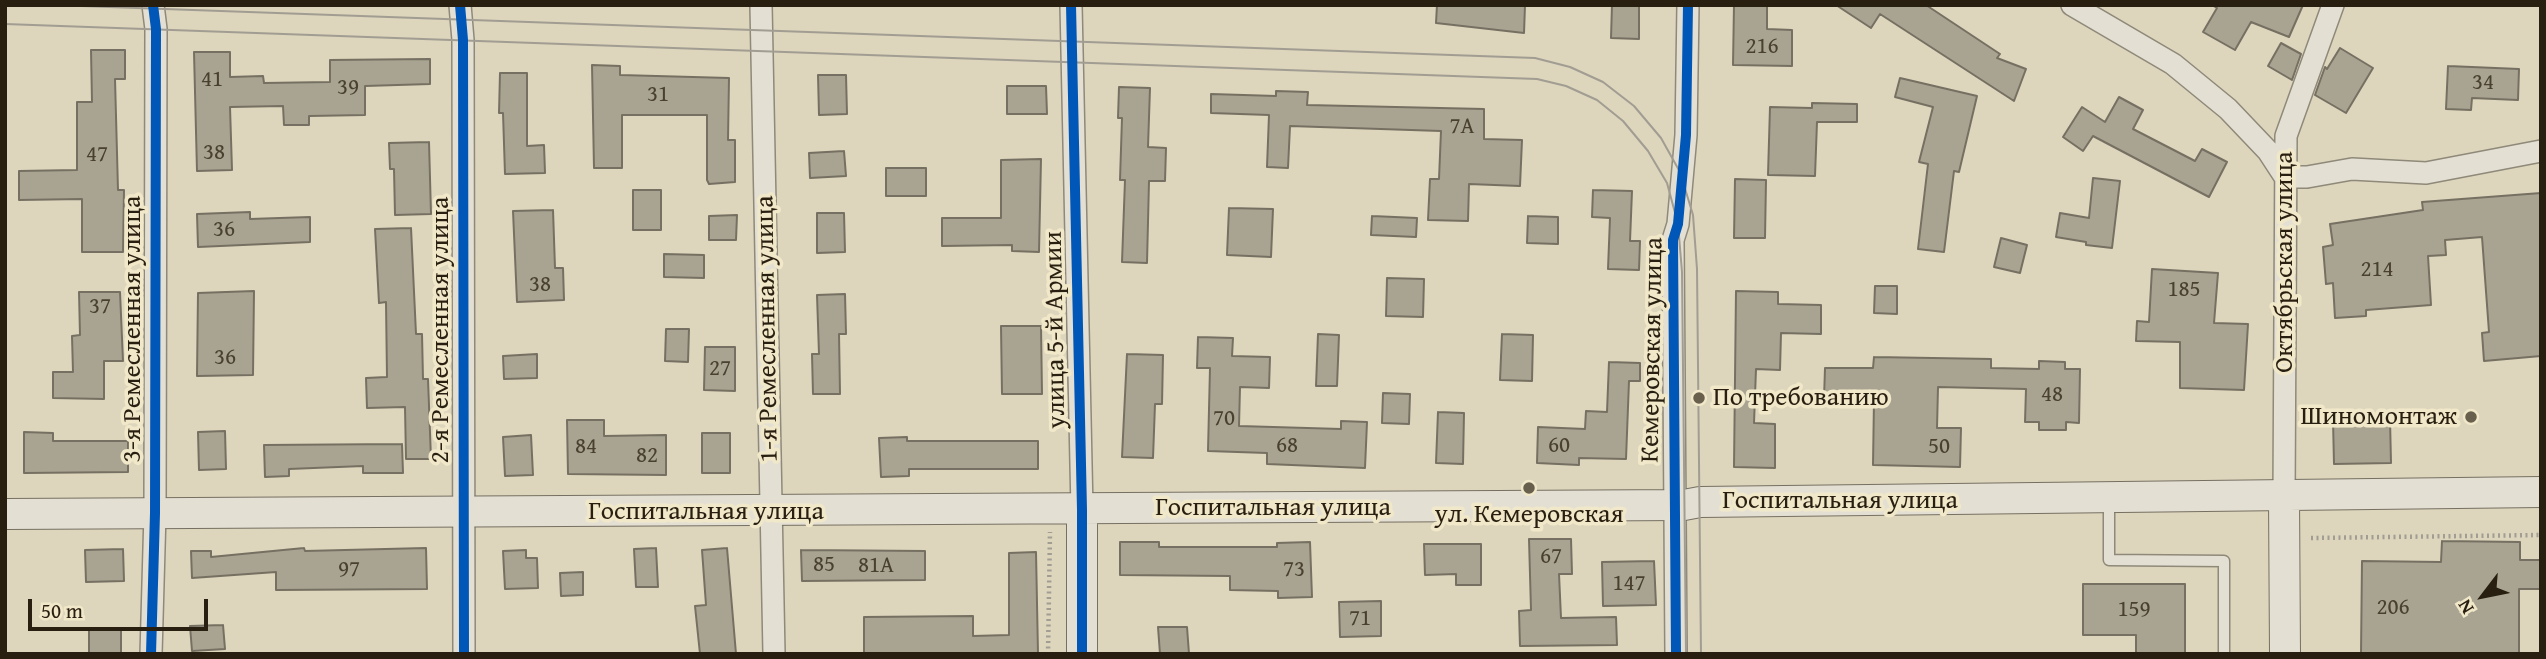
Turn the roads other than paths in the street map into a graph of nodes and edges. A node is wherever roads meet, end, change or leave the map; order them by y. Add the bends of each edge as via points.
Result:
1 (153, 5) edge
2 (460, 5) edge
3 (761, 5) edge
4 (1071, 5) edge
5 (1688, 5) edge
6 (2072, 5) edge
7 (2333, 5) edge
8 (2541, 151) edge
9 (2285, 177) junction
10 (2541, 492) edge
11 (2284, 497) junction
12 (2109, 500) junction
13 (1674, 505) junction
14 (1082, 510) junction
15 (465, 511) junction
16 (771, 512) junction
17 (155, 513) junction
18 (5, 514) edge
19 (774, 653) edge
20 (151, 654) edge
21 (464, 654) edge
22 (1082, 654) edge
23 (1676, 654) edge
24 (2224, 654) edge
25 (2285, 654) edge

1 - 17 street, 3-я Ремесленная улица
2 - 15 street, 2-я Ремесленная улица
3 - 16 street, 1-я Ремесленная улица
4 - 14 street, улица 5-й Армии
5 - 13 street, Кемеровская улица via 1686,135 1673,240
6 - 9 street via 2174,64 2228,109 2268,151
7 - 9 street, Октябрьская улица via 2286,136
8 - 9 street via 2426,173 2352,169
9 - 11 street, Октябрьская улица
10 - 11 main road, Госпитальная улица
11 - 12 main road, Госпитальная улица
11 - 25 main road, Октябрьская улица
12 - 13 main road, Госпитальная улица
12 - 24 lane via 2109,560 2224,561
13 - 14 main road, Госпитальная улица
13 - 23 street, Кемеровская улица
14 - 16 main road, Госпитальная улица
14 - 22 main road, улица 5-й Армии
15 - 16 main road, Госпитальная улица
15 - 17 main road, Госпитальная улица
15 - 21 street, 2-я Ремесленная улица
16 - 19 street, 1-я Ремесленная улица
17 - 18 main road, Госпитальная улица
17 - 20 street, 3-я Ремесленная улица

